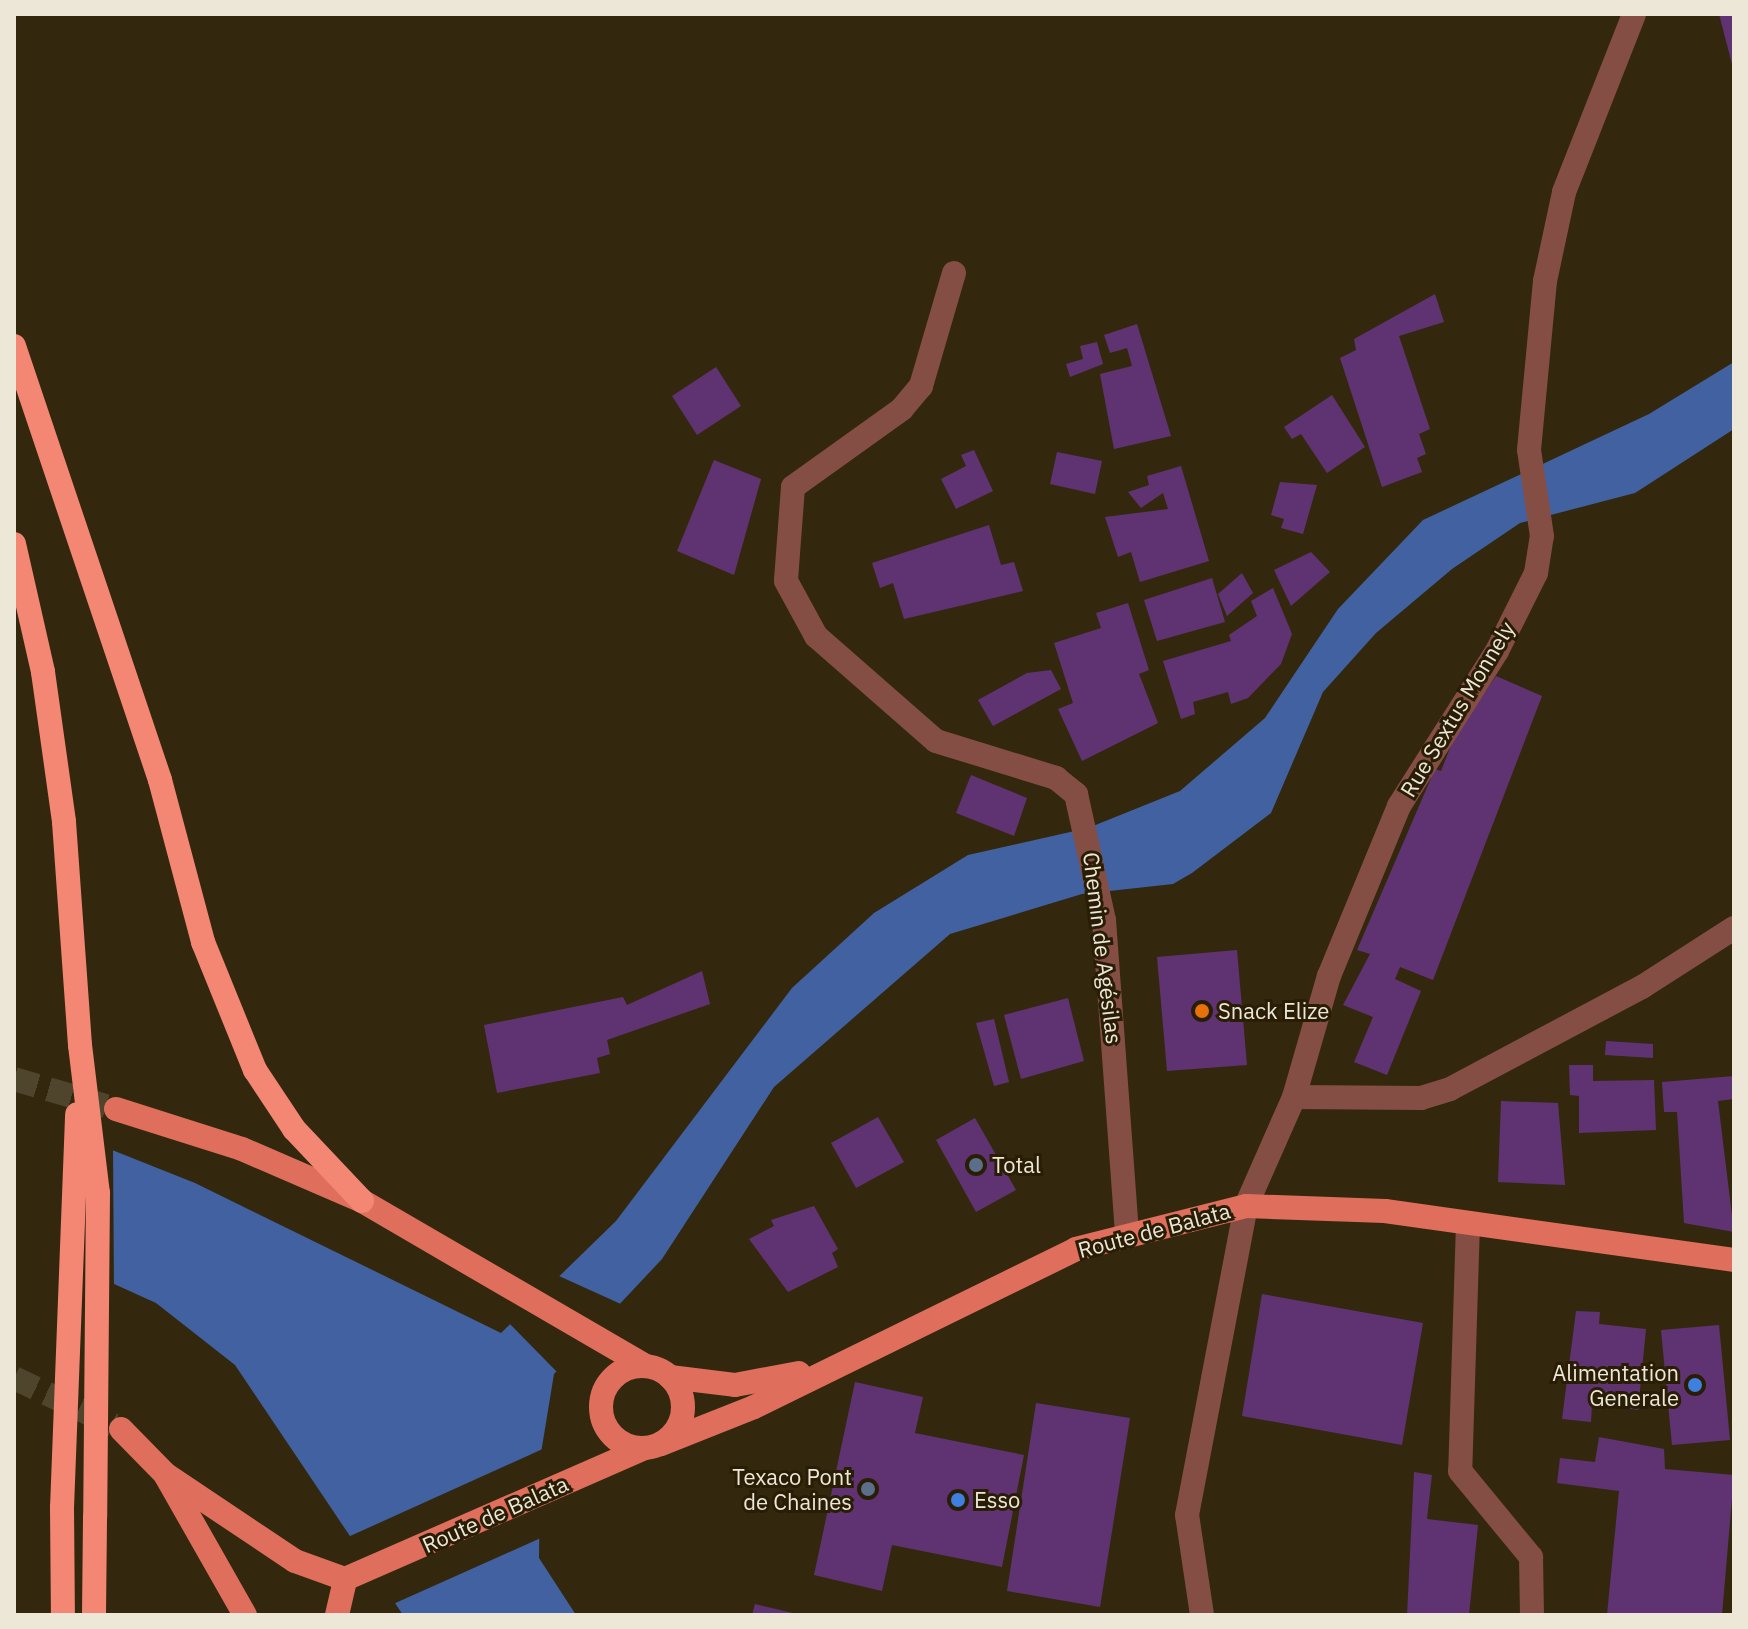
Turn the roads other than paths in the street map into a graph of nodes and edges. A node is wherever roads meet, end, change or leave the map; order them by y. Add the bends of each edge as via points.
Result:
1 (1634, 14) edge
2 (954, 273) dead end
3 (14, 346) edge
4 (14, 544) edge
5 (1734, 928) edge
6 (80, 1045) junction
7 (1294, 1097) junction
8 (116, 1109) tunnel mouth
9 (362, 1201) junction
10 (1246, 1206) junction
11 (1468, 1223) junction
12 (1127, 1232) junction
13 (1734, 1260) edge
14 (836, 1364) junction
15 (645, 1366) junction
16 (670, 1377) junction
17 (121, 1429) tunnel mouth
18 (653, 1446) junction
19 (165, 1474) junction
20 (355, 1575) junction
21 (63, 1615) edge
22 (94, 1615) edge
23 (245, 1615) edge
24 (337, 1615) edge
25 (1202, 1615) edge
26 (1532, 1615) edge

1 - 7 street, Rue Sextus Monnely via 1564,192 1545,281 1529,450 1542,536 1536,573 1497,651 1399,806 1329,976
2 - 12 street, Chemin de Agésilas via 921,386 902,409 793,487 786,581 816,636 925,732 963,754 1068,784 1085,818 1104,920
3 - 9 highway via 150,750 203,942 255,1070 294,1129
4 - 6 highway via 43,672 64,822
5 - 7 street via 1642,987 1450,1089 1421,1098
6 - 21 highway, bridge via 62,1508
6 - 22 highway, bridge via 98,1193
7 - 10 street, Rue Sextus Monnely
8 - 9 main road via 242,1149
9 - 15 main road
10 - 11 main road, Route de Balata via 1304,1203
10 - 12 main road, Route de Balata
10 - 25 street, Rue Sextus Monnely via 1187,1515
11 - 13 main road, Route de Balata
11 - 26 street via 1460,1471 1531,1557
12 - 14 main road, Route de Balata via 1021,1273
14 - 16 main road via 735,1385
14 - 18 main road, Route de Balata
15 - 16 main road
15 - 18 main road via 620,1372 601,1407 620,1441
16 - 18 main road via 683,1413
17 - 19 main road
18 - 20 main road, Route de Balata
19 - 20 main road via 295,1561
19 - 23 main road
20 - 24 main road

